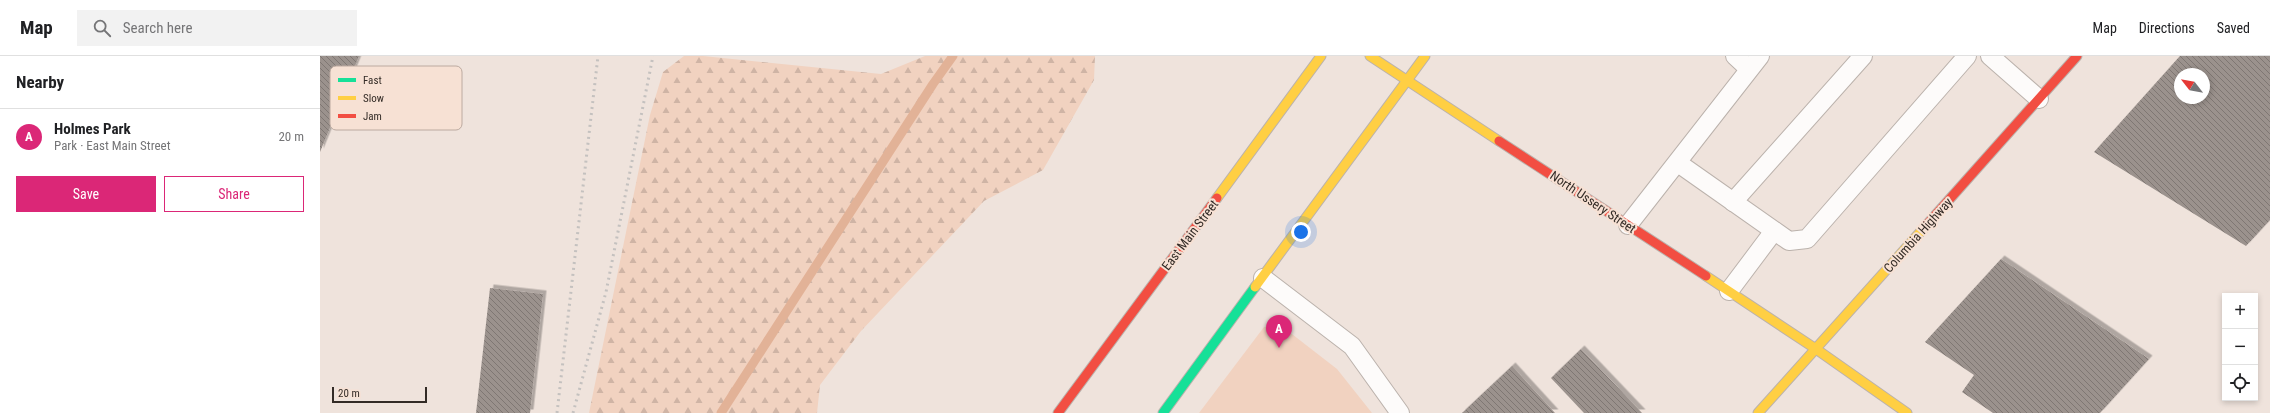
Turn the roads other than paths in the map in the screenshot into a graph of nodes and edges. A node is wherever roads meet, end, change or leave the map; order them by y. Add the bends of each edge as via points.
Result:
1 (1321, 56) edge
2 (1370, 56) edge
3 (1425, 56) edge
4 (1735, 56) edge
5 (1863, 56) edge
6 (1990, 56) edge
7 (2077, 56) edge
8 (1963, 57) edge
9 (1754, 62) edge
10 (1408, 81) junction
11 (2039, 99) junction
12 (1678, 163) junction
13 (1733, 202) junction
14 (1628, 225) junction
15 (1774, 231) junction
16 (1263, 278) junction
17 (1729, 291) junction
18 (1816, 349) junction
19 (1058, 413) edge
20 (1163, 413) edge
21 (1400, 413) edge
22 (1758, 413) edge
23 (1907, 413) edge

1 - 19 main road, East Main Street
2 - 10 main road, North Ussery Street
3 - 10 main road
4 - 9 lane
5 - 13 lane
6 - 11 lane
7 - 11 main road, Columbia Highway
8 - 15 lane via 1807,239 1789,241
9 - 12 lane
10 - 14 main road, North Ussery Street
10 - 16 main road
11 - 18 main road, Columbia Highway
12 - 13 lane
12 - 14 lane
13 - 15 lane
14 - 17 main road, North Ussery Street
15 - 17 lane
16 - 20 main road
16 - 21 lane via 1352,346
17 - 18 main road, North Ussery Street
18 - 22 main road, Columbia Highway
18 - 23 main road, North Ussery Street

